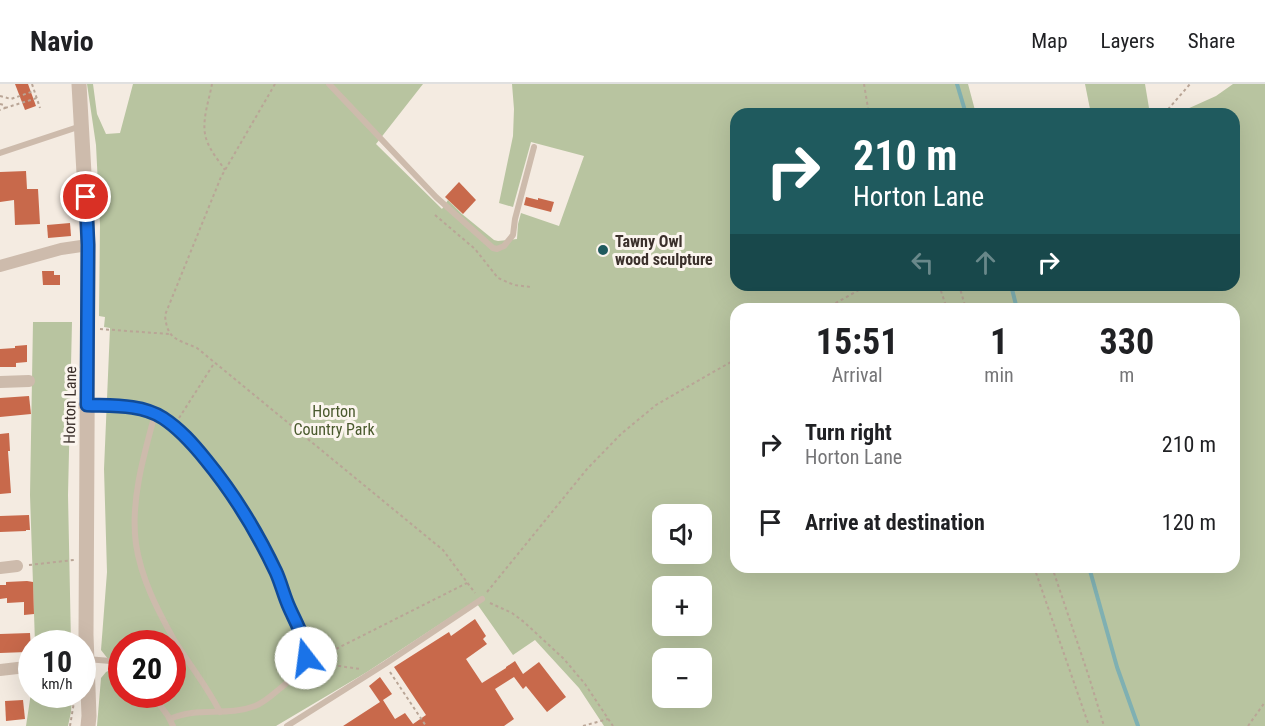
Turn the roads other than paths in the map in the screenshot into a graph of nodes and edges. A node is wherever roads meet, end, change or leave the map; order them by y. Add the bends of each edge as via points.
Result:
1 (79, 84) edge
2 (329, 84) edge
3 (81, 126) junction
4 (534, 147) dead end
5 (0, 153) edge
6 (88, 245) junction
7 (0, 266) edge
8 (29, 381) dead end
9 (0, 382) edge
10 (81, 405) junction
11 (155, 414) junction
12 (17, 566) road end
13 (0, 568) edge
14 (482, 599) road end
15 (86, 630) edge
16 (18, 669) edge
17 (0, 670) edge
18 (89, 708) edge
19 (162, 708) edge
20 (220, 712) junction
21 (171, 722) edge
22 (88, 726) edge
23 (287, 726) edge

1 - 3 street, Horton Lane
2 - 4 lane via 436,197 493,248 504,246 513,235
3 - 5 lane
3 - 6 street, Horton Lane
6 - 7 street
6 - 10 street, Horton Lane
8 - 9 street
10 - 11 lane via 139,408
10 - 15 street, Horton Lane
11 - 20 lane via 137,493 136,546 162,616
11 - 20 lane via 174,425 195,447 247,517 277,574 307,655 295,675 261,704
12 - 13 street
14 - 23 lane
16 - 17 street
18 - 22 street, Horton Lane
19 - 21 lane
20 - 21 lane via 184,713

